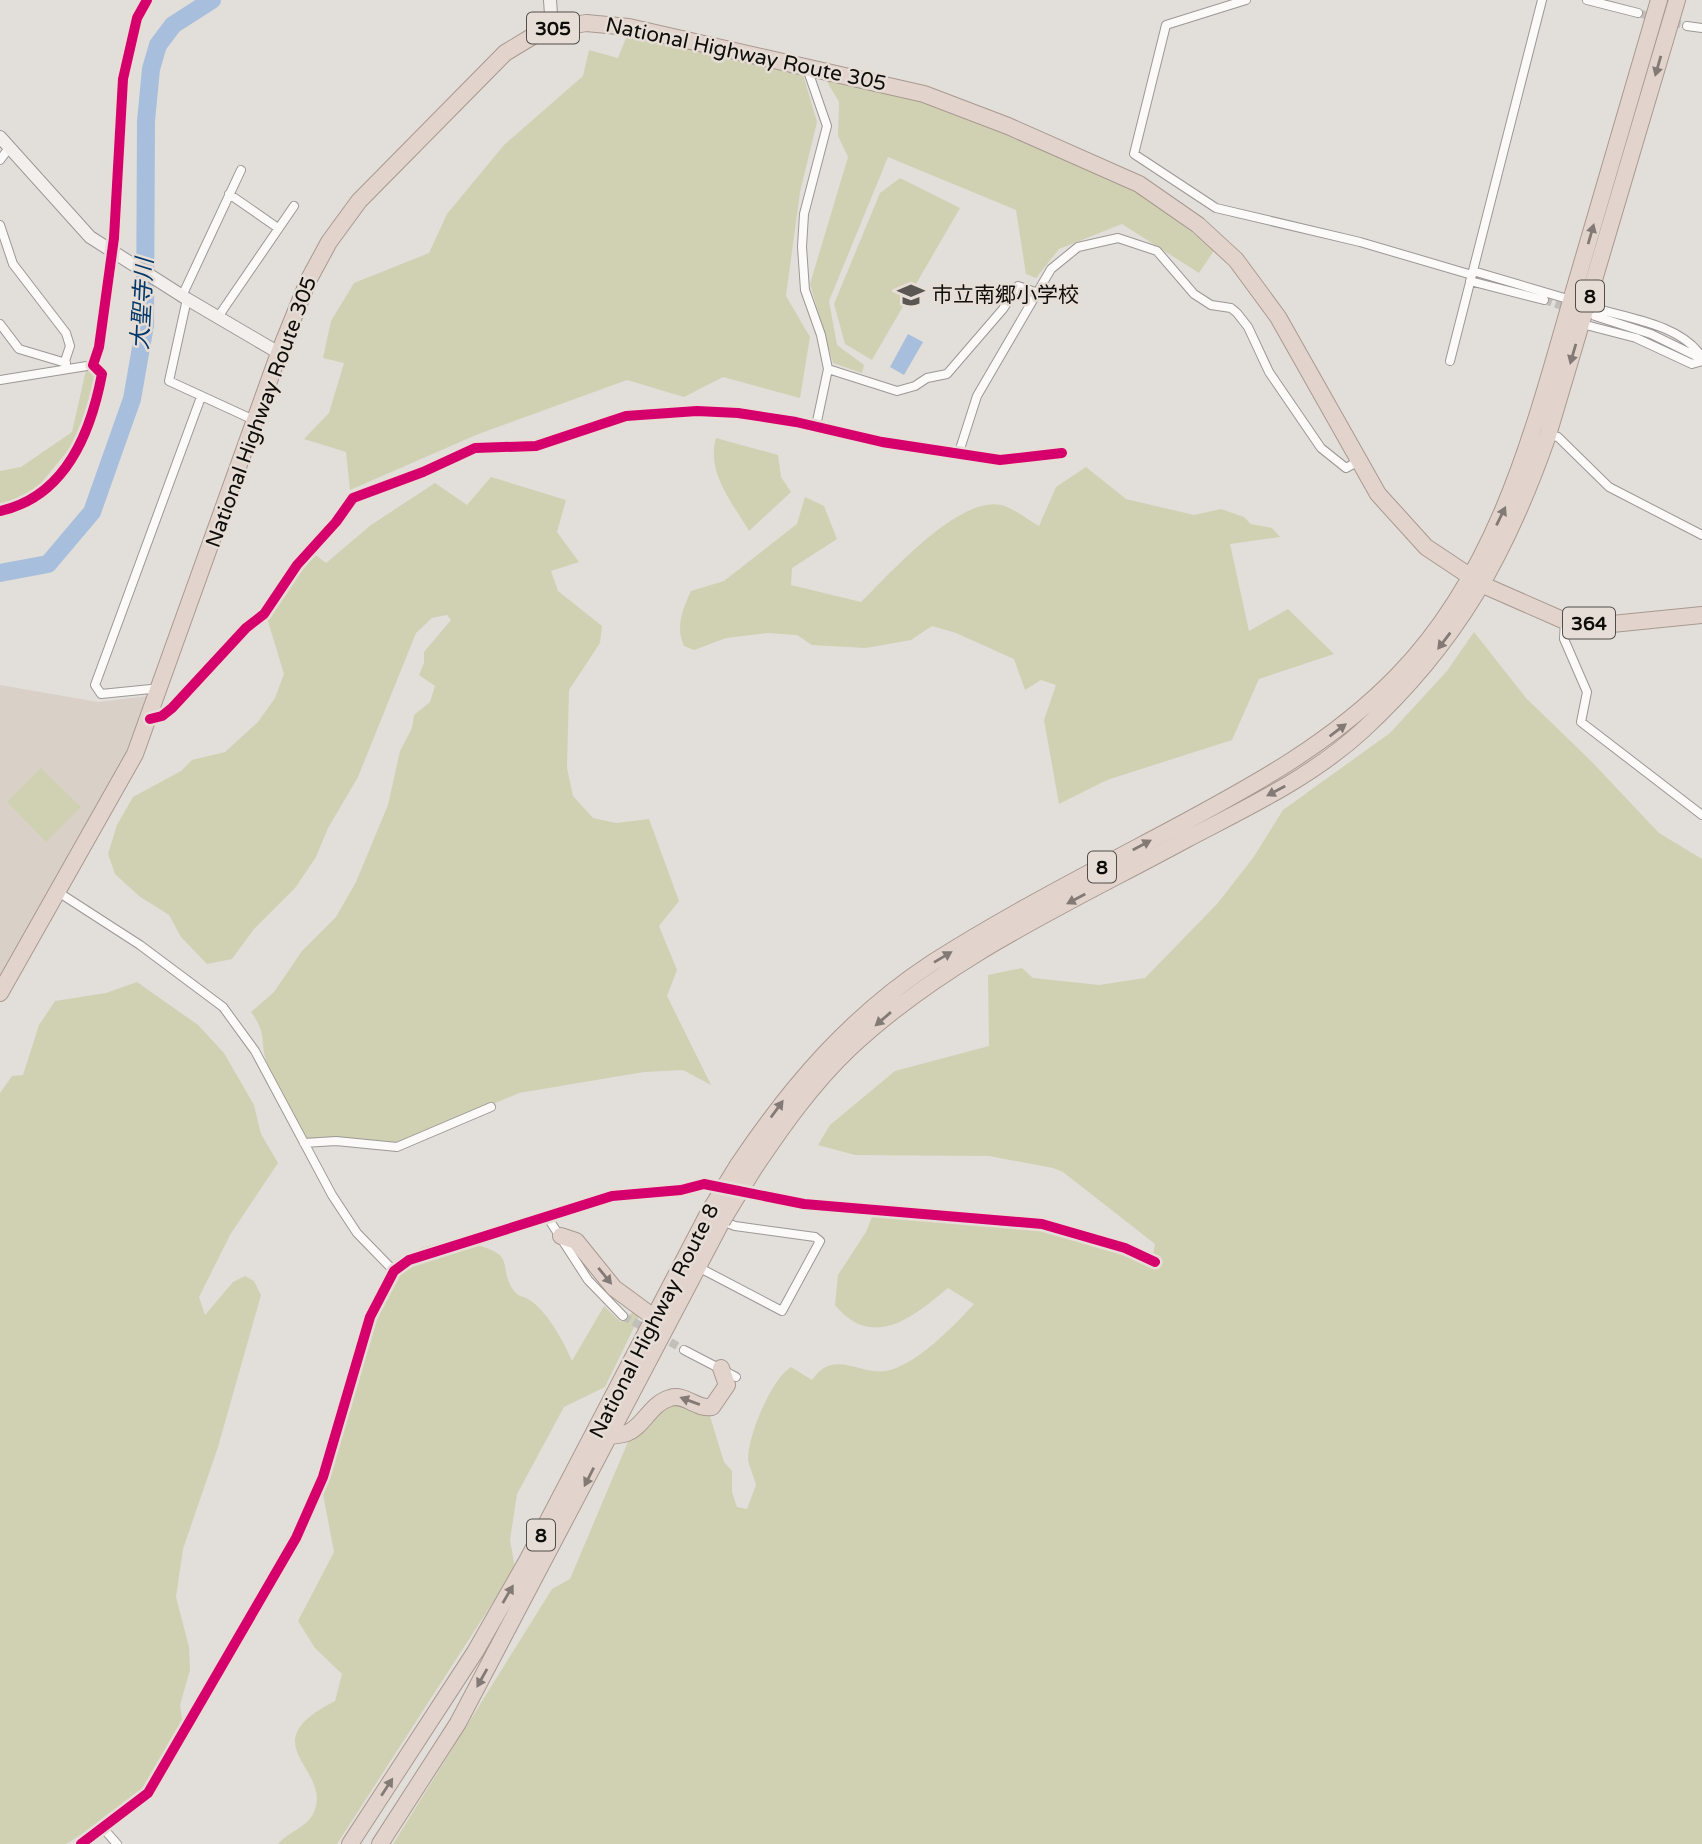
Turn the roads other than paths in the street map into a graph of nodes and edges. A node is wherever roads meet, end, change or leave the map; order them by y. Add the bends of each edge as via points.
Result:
1 (550, 0) edge
2 (1246, 0) edge
3 (1542, 0) edge
4 (1587, 0) edge
5 (1659, 0) edge
6 (1677, 0) edge
7 (1638, 13) tunnel mouth
8 (1687, 26) tunnel mouth
9 (552, 29) junction
10 (1702, 29) edge
11 (814, 67) junction
12 (0, 137) edge
13 (9, 148) junction
14 (0, 160) edge
15 (241, 170) dead end
16 (229, 194) junction
17 (294, 206) dead end
18 (0, 225) edge
19 (278, 229) junction
20 (111, 251) junction
21 (1472, 276) junction
22 (1035, 292) junction
23 (184, 297) junction
24 (1544, 300) tunnel mouth
25 (1584, 312) junction
26 (218, 317) junction
27 (0, 324) edge
28 (279, 353) junction
29 (1702, 359) edge
30 (1450, 361) dead end
31 (67, 365) junction
32 (828, 369) junction
33 (0, 380) edge
34 (201, 397) junction
35 (256, 421) junction
36 (816, 426) junction
37 (1548, 435) junction
38 (959, 452) junction
39 (1062, 453) dead end
40 (1359, 461) junction
41 (1702, 535) edge
42 (1477, 581) junction
43 (1702, 615) edge
44 (1565, 621) junction
45 (161, 688) junction
46 (150, 719) junction
47 (1702, 815) edge
48 (58, 892) junction
49 (0, 993) edge
50 (491, 1107) dead end
51 (304, 1143) junction
52 (715, 1216) junction
53 (548, 1217) junction
54 (561, 1236) junction
55 (1155, 1262) dead end
56 (698, 1267) junction
57 (394, 1271) junction
58 (623, 1316) tunnel mouth
59 (652, 1316) junction
60 (684, 1350) tunnel mouth
61 (721, 1368) junction
62 (736, 1377) dead end
63 (610, 1436) junction
64 (103, 1828) junction
65 (81, 1844) edge
66 (117, 1844) edge
67 (350, 1844) edge
68 (380, 1844) edge

1 - 9 street
2 - 21 street via 1166,25 1134,154 1216,208 1360,242
3 - 21 street
4 - 7 street
25 -> 5 highway, National Highway Route 8 / 8
6 -> 25 highway, National Highway Route 8 / 8
8 - 10 street
9 - 11 highway, National Highway Route 305 / 305 via 586,23 629,26
9 - 28 highway, National Highway Route 305 / 305 via 518,44 492,64 359,201 317,262
11 - 32 street via 809,74 827,127 804,214 802,270
11 - 40 highway, National Highway Route 305 / 305 via 955,104 1117,173 1181,212 1236,260 1278,317
12 - 13 street
13 - 14 street
13 - 20 street via 80,227
15 - 16 street
16 - 19 street
16 - 23 street
17 - 19 street
18 - 31 street via 13,264 66,333 70,346
19 - 26 street
20 - 23 street
20 - 31 street via 93,365
21 - 24 street
21 - 25 street
21 - 30 street
22 - 32 street via 1018,286 947,374 915,386 897,391
22 - 38 street via 977,396
22 - 40 street via 1051,269 1078,247 1118,238 1146,245 1194,294 1231,308 1243,319 1269,372 1332,459 1346,468
23 - 26 street
23 - 34 street via 169,381
25 - 29 street via 1651,334
25 - 29 street via 1657,327 1685,341
25 - 29 street via 1692,364
25 -> 37 highway, National Highway Route 8 / 8
42 -> 25 highway, National Highway Route 8 / 8 via 1536,423
26 - 28 street
27 - 31 street via 19,349
28 - 35 highway, National Highway Route 305 / 305
31 - 33 street
32 - 36 street
34 - 35 street
34 - 45 street via 95,685 101,694 113,695
35 - 45 highway, National Highway Route 305 / 305
36 - 38 street via 882,442
36 - 46 street via 738,413 626,416 536,446 475,448 374,488 346,505 264,614 172,708
37 - 41 street via 1558,437 1609,487
37 - 42 highway, National Highway Route 8 / 8 via 1508,538
38 - 39 street via 1000,460
40 - 42 highway, National Highway Route 305 / 305 via 1378,494 1413,536
42 - 44 highway, 364
42 - 52 highway, National Highway Route 8 / 8, bridge via 1399,673 1351,720 1315,747 1278,772 1017,912 889,995 847,1030 783,1100
43 - 44 highway, 364 via 1612,624
44 - 47 street via 1564,639 1587,692 1581,722
45 - 46 highway, National Highway Route 305 / 305
46 - 48 highway, National Highway Route 305 / 305 via 118,788
48 - 49 highway, National Highway Route 305 / 305
48 - 51 street via 223,1007 255,1051
50 - 51 street via 397,1147
51 - 57 street via 357,1233
52 - 56 highway, National Highway Route 8 / 8
52 - 56 street via 735,1226 820,1241 782,1311
52 - 59 highway, National Highway Route 8 / 8
53 - 54 street
53 - 55 street via 612,1196 704,1184 804,1204 1042,1224 1125,1248
53 - 57 street via 423,1253
54 - 58 street via 588,1280
54 -> 59 highway via 576,1241 614,1288
56 - 63 highway, National Highway Route 8 / 8
57 - 64 street via 370,1317 323,1476 296,1538 148,1793
67 -> 59 highway, National Highway Route 8 / 8 via 495,1617 600,1425
60 - 61 street
61 - 62 street
61 -> 63 highway via 727,1385 712,1407 669,1398 627,1433
63 -> 68 highway, National Highway Route 8 / 8 via 458,1723
64 - 65 street
64 - 66 street

